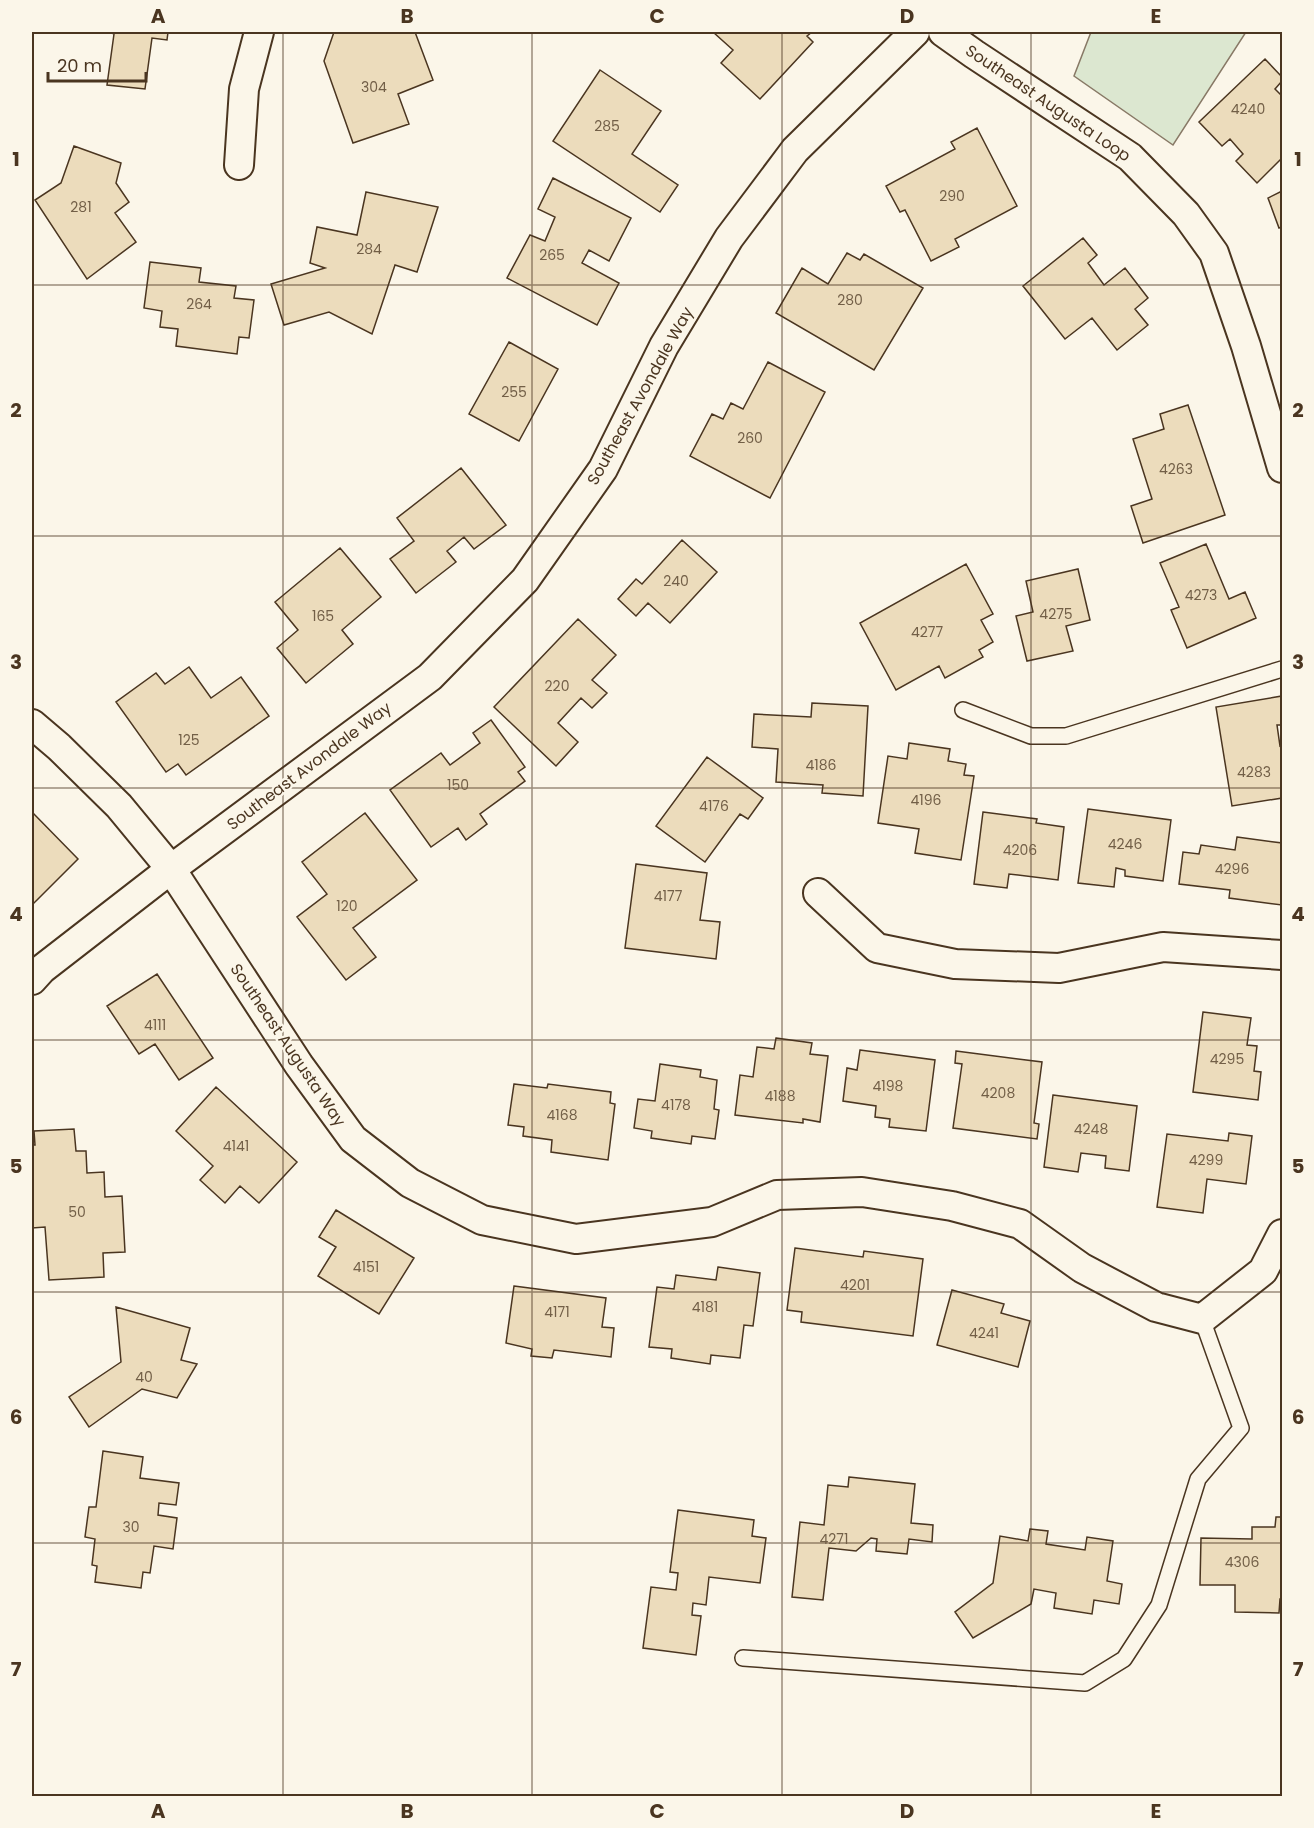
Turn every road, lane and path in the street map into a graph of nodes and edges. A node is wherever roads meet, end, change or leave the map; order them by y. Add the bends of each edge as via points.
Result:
1 (259, 32) edge
2 (915, 32) edge
3 (943, 32) edge
4 (239, 165) dead end
5 (1282, 468) edge
6 (1282, 669) edge
7 (963, 710) dead end
8 (32, 724) edge
9 (171, 869) junction
10 (818, 893) dead end
11 (1282, 955) edge
12 (32, 980) edge
13 (1282, 1234) edge
14 (1202, 1319) junction
15 (743, 1658) dead end

1 - 4 street via 244,89
2 - 9 street, Southeast Avondale Way via 795,150 729,238 664,346 603,469 525,580 430,677
3 - 5 street, Southeast Augusta Loop via 1130,157 1186,214 1214,253
6 - 7 lane via 1066,736 1031,736
8 - 9 street, Southeast Augusta Way via 119,806
9 - 12 street, Southeast Avondale Way
9 - 14 street, Southeast Augusta Way via 299,1065 353,1139 410,1183 482,1220 576,1239 712,1222 777,1194 862,1192 952,1206 1020,1224 1082,1268 1156,1307
10 - 11 street via 877,948 955,964 1059,968 1163,948
13 - 14 street via 1263,1271
14 - 15 lane via 1241,1428 1198,1479 1159,1605 1124,1659 1085,1683

